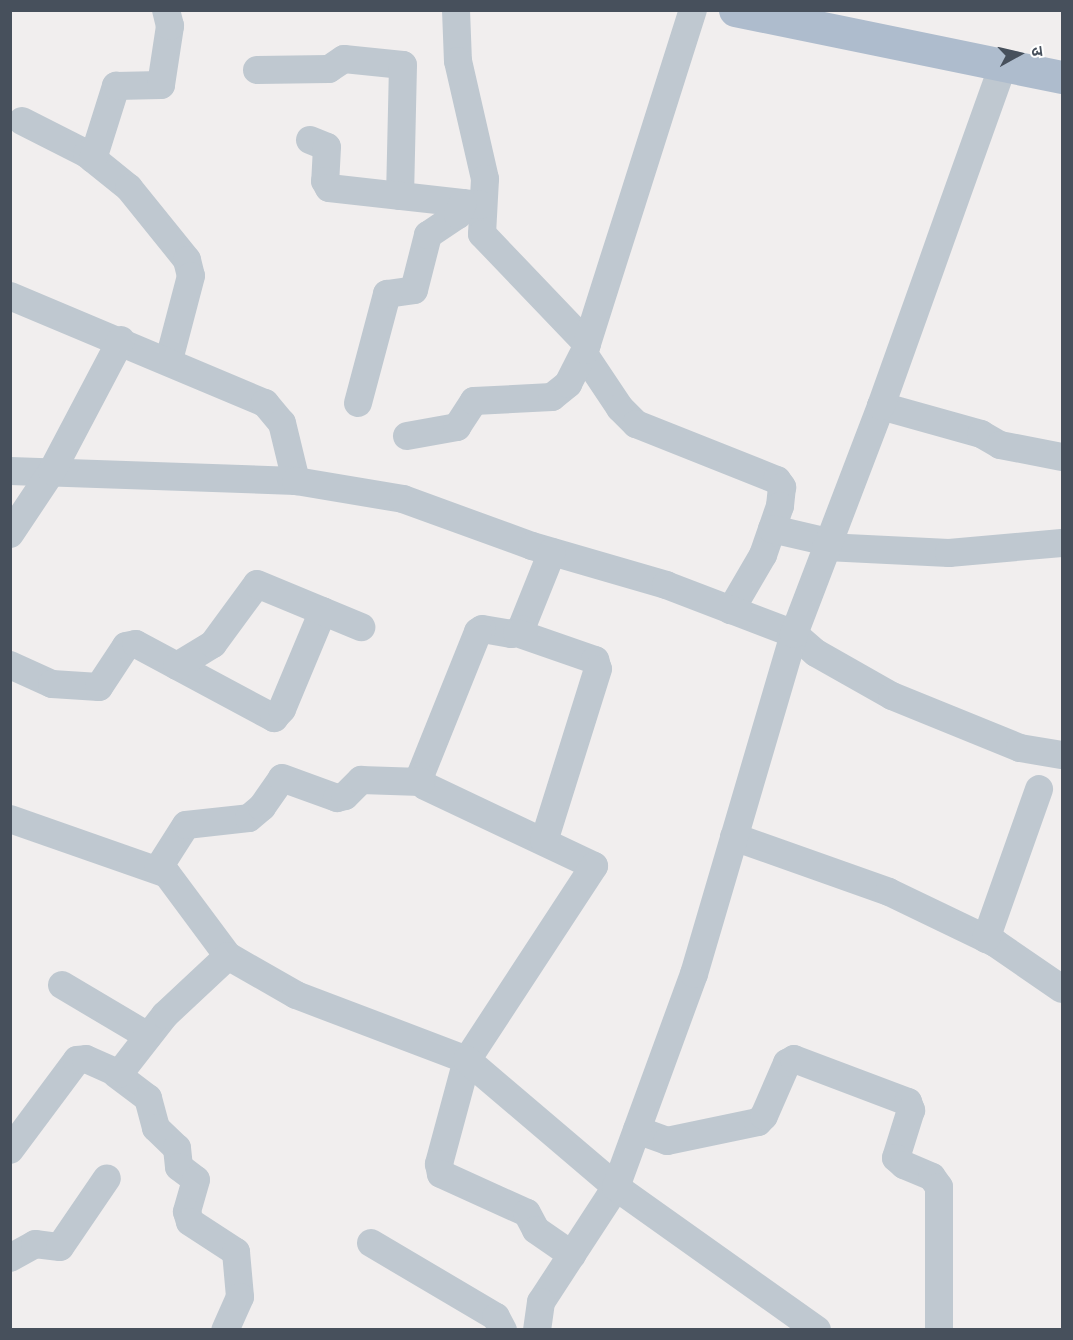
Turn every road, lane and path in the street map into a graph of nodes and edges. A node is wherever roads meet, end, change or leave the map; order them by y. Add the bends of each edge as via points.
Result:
1 (166, 10) edge
2 (456, 10) edge
3 (693, 10) edge
4 (735, 10) edge
5 (1003, 65) junction
6 (256, 70) dead end
7 (1062, 77) edge
8 (22, 121) dead end
9 (310, 140) dead end
10 (93, 159) junction
11 (400, 196) junction
12 (473, 204) junction
13 (10, 296) edge
14 (121, 340) junction
15 (585, 349) junction
16 (169, 360) junction
17 (358, 403) dead end
18 (881, 406) junction
19 (407, 436) dead end
20 (1062, 458) edge
21 (10, 471) edge
22 (52, 471) junction
23 (296, 480) junction
24 (772, 529) junction
25 (10, 534) edge
26 (1062, 543) edge
27 (827, 545) junction
28 (552, 552) junction
29 (731, 610) junction
30 (323, 611) junction
31 (361, 627) dead end
32 (517, 633) junction
33 (794, 634) junction
34 (10, 665) edge
35 (177, 666) junction
36 (1062, 755) edge
37 (421, 782) junction
38 (1039, 789) dead end
39 (10, 819) edge
40 (734, 837) junction
41 (544, 841) junction
42 (158, 869) junction
43 (986, 939) junction
44 (228, 956) junction
45 (62, 985) dead end
46 (1062, 989) edge
47 (148, 1036) junction
48 (467, 1060) junction
49 (116, 1074) junction
50 (637, 1130) junction
51 (10, 1150) edge
52 (107, 1178) dead end
53 (616, 1187) junction
54 (371, 1244) dead end
55 (572, 1255) junction
56 (10, 1258) edge
57 (225, 1329) edge
58 (503, 1329) edge
59 (537, 1329) edge
60 (816, 1329) edge
61 (939, 1329) edge

1 - 10 street via 170,26 161,85 116,86
2 - 12 street via 458,61 484,170
3 - 15 street
4 - 5 main road
5 - 7 main road
5 - 18 street
6 - 11 street via 329,69 344,59 403,65
8 - 10 street
9 - 11 street via 327,147 329,188
10 - 16 street via 134,192 191,268
11 - 12 street
12 - 15 street via 485,242
12 - 17 street via 428,236 414,290 387,294
13 - 14 street
14 - 16 street
14 - 22 street
15 - 19 street via 558,395 474,401 457,426
15 - 24 street via 620,408 636,424 777,480 783,494
16 - 23 street via 264,403 282,423
18 - 20 street via 981,434 1000,445
18 - 27 street
21 - 22 street
22 - 23 street
22 - 25 street
23 - 28 street via 403,500
24 - 27 street
24 - 29 street via 756,568
26 - 27 street via 948,553
27 - 33 street
28 - 29 street via 666,585
28 - 32 street
29 - 33 street
30 - 31 street
30 - 35 street via 257,584 213,644
30 - 35 street via 282,709 274,718
32 - 37 street via 478,632 422,769
32 - 41 street via 595,660 598,669
33 - 36 street via 816,653 892,696 1020,748
33 - 40 street
34 - 35 street via 52,684 79,688 105,684 131,643
37 - 41 street
37 - 42 street via 361,780 345,796 337,798 282,778 262,807 249,818 186,825
38 - 43 street
39 - 42 street
40 - 43 street via 864,881
40 - 50 street via 694,974
41 - 48 street via 592,864 594,869
42 - 44 street via 171,878
43 - 46 street
44 - 47 street
44 - 48 street via 296,995
45 - 47 street
47 - 49 street via 122,1072
48 - 53 street
48 - 55 street via 439,1164 441,1174 527,1213 536,1230
49 - 51 street via 86,1059 76,1060
49 - 57 street via 148,1098 156,1128 177,1148 179,1167 196,1180 187,1212 190,1222 236,1252 240,1297
50 - 53 street
50 - 61 street via 667,1141 758,1122 787,1063 794,1059 908,1102 911,1110 896,1158 932,1177 939,1187
52 - 56 street via 60,1247 35,1244
53 - 55 street
53 - 60 street
54 - 58 street via 496,1317
55 - 59 street via 541,1302

